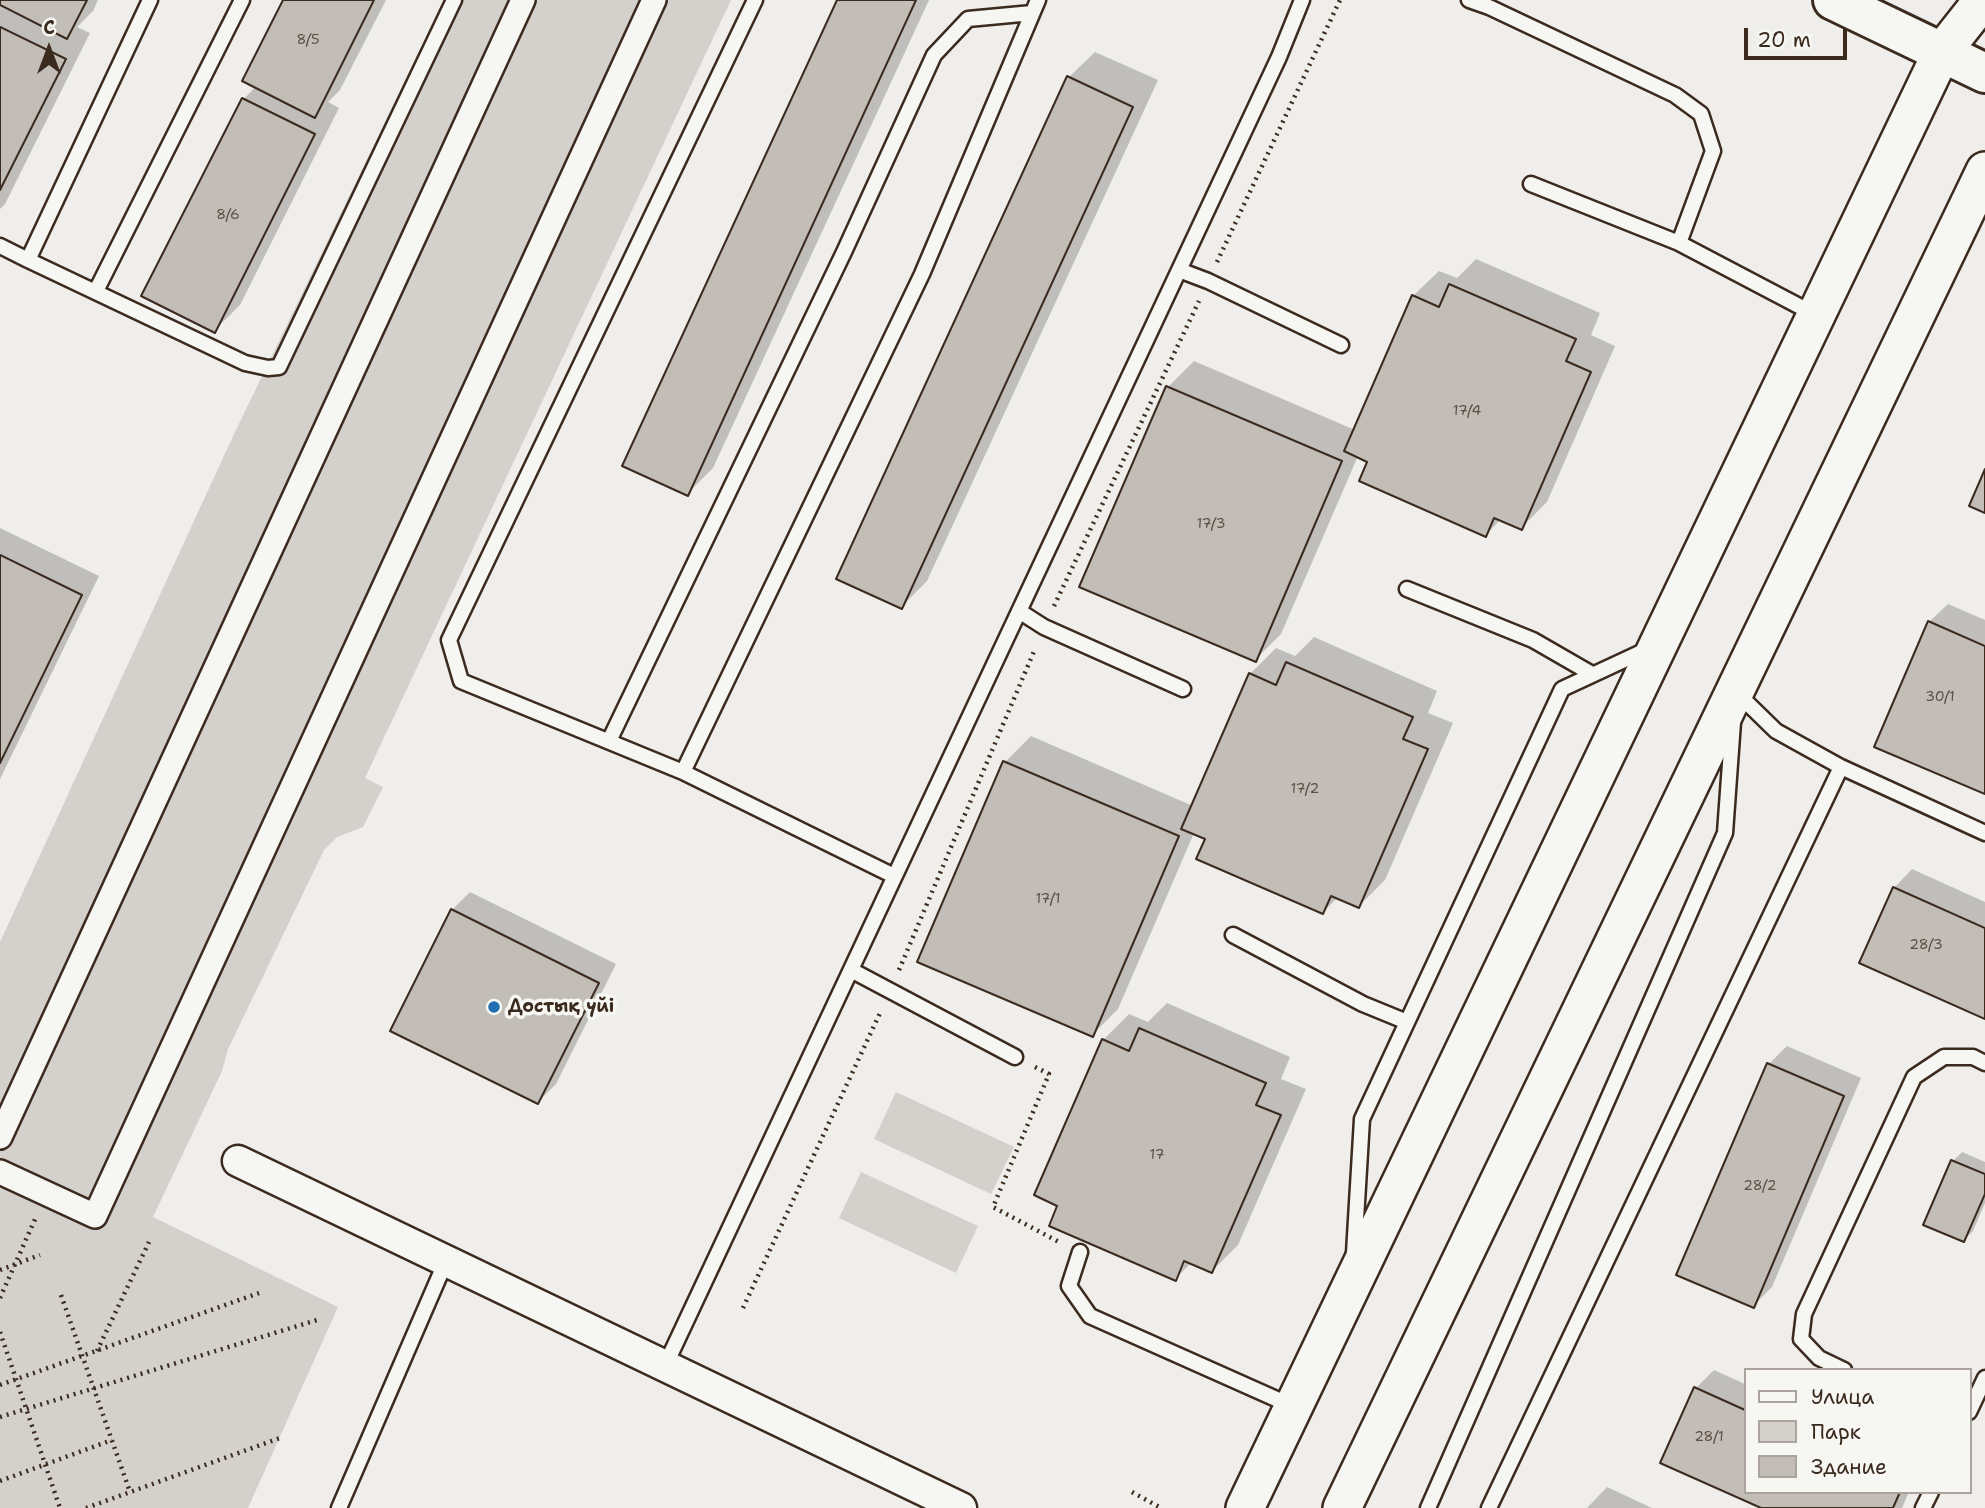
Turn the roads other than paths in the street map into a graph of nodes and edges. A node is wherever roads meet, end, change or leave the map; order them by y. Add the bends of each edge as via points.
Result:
1 (149, 0) edge
2 (242, 0) edge
3 (454, 0) edge
4 (523, 0) edge
5 (654, 0) edge
6 (755, 0) edge
7 (1302, 0) edge
8 (1469, 0) edge
9 (1833, 0) edge
10 (1983, 0) edge
11 (1035, 7) edge
12 (1942, 52) junction
13 (1985, 73) edge
14 (1985, 171) edge
15 (1531, 184) dead end
16 (1679, 243) junction
17 (0, 246) edge
18 (28, 260) junction
19 (1179, 270) junction
20 (96, 291) junction
21 (1816, 315) junction
22 (1341, 345) dead end
23 (1407, 589) dead end
24 (1019, 611) junction
25 (1659, 644) junction
26 (1592, 674) junction
27 (1183, 689) dead end
28 (1735, 691) junction
29 (609, 741) junction
30 (1841, 766) junction
31 (683, 772) junction
32 (1985, 832) edge
33 (894, 876) junction
34 (1233, 935) dead end
35 (851, 970) junction
36 (1407, 1022) junction
37 (1015, 1057) road end
38 (1985, 1063) edge
39 (0, 1138) edge
40 (238, 1161) dead end
41 (0, 1172) edge
42 (1080, 1252) road end
43 (446, 1261) junction
44 (1352, 1285) junction
45 (665, 1366) junction
46 (1840, 1368) edge
47 (1985, 1378) edge
48 (1294, 1407) junction
49 (1971, 1408) edge
50 (339, 1508) edge
51 (961, 1508) edge
52 (1245, 1508) edge
53 (1342, 1508) edge
54 (1427, 1508) edge
55 (1489, 1508) edge

1 - 18 lane
2 - 20 lane
3 - 20 lane via 279,366 245,363
4 - 39 street
5 - 41 street via 95,1216
6 - 29 lane via 449,640 461,681
7 - 19 lane
8 - 16 lane via 1675,95 1701,114 1713,151
9 - 12 highway
10 - 12 street
11 - 29 lane via 968,19 934,55
11 - 31 lane via 922,274
12 - 13 highway
12 - 21 street
14 - 28 street
15 - 16 lane
16 - 21 lane
17 - 18 lane
18 - 20 lane
19 - 22 lane
19 - 24 lane
21 - 25 street
23 - 26 lane via 1533,640
24 - 27 lane
24 - 33 lane
25 - 26 lane
25 - 44 street
26 - 36 lane via 1562,689
28 - 30 lane via 1776,731
28 - 53 street
28 - 54 lane via 1725,832
29 - 31 lane
30 - 32 lane
30 - 55 lane
31 - 33 lane
33 - 35 lane
34 - 36 lane via 1363,1004
35 - 37 lane
35 - 45 lane
36 - 44 lane via 1362,1119
38 - 46 lane via 1973,1057 1944,1057 1914,1077 1896,1114 1804,1314 1801,1339 1819,1358
40 - 43 street
42 - 48 lane via 1069,1286 1090,1315
43 - 45 street
43 - 50 lane
44 - 48 street
45 - 51 street
47 - 49 lane
48 - 52 street

